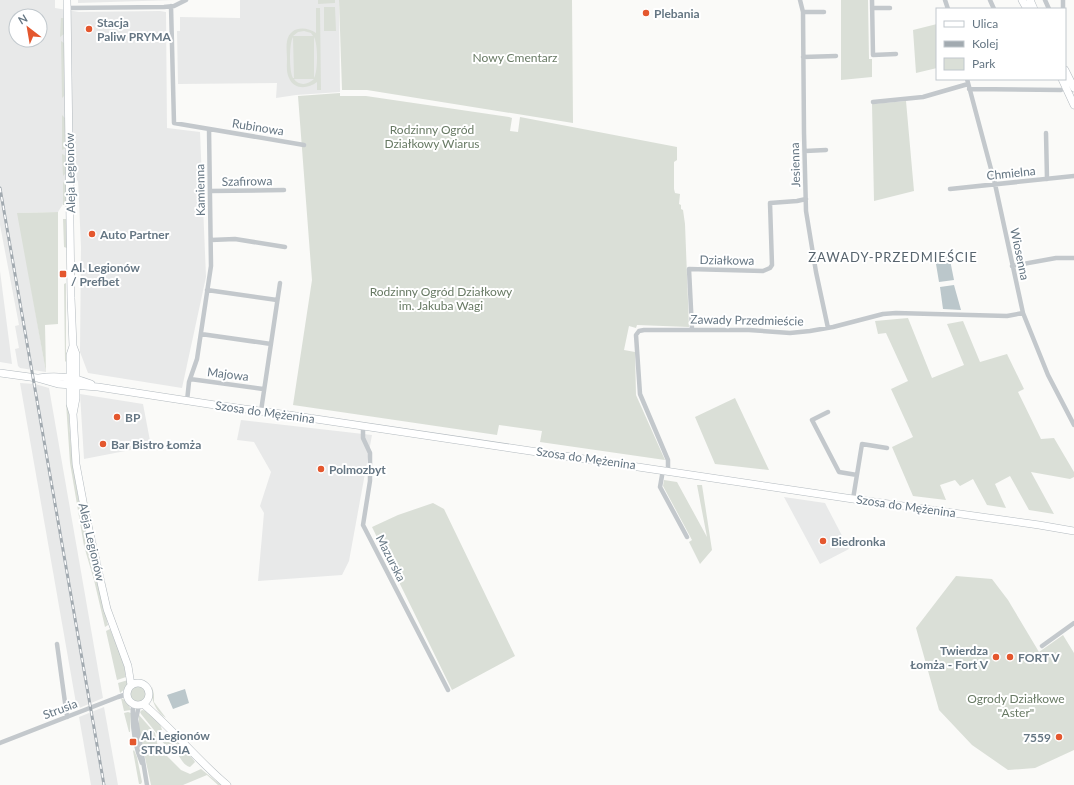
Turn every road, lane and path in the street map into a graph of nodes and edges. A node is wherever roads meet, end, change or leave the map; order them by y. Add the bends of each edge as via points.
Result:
1 (186, 0) edge
2 (800, 0) edge
3 (872, 0) edge
4 (67, 4) edge
5 (171, 6) junction
6 (872, 8) junction
7 (890, 8) dead end
8 (803, 12) junction
9 (824, 12) dead end
10 (896, 54) dead end
11 (836, 56) dead end
12 (803, 57) junction
13 (1066, 72) edge
14 (1062, 80) edge
15 (968, 84) edge
16 (1074, 88) edge
17 (1061, 90) dead end
18 (873, 102) dead end
19 (1074, 105) edge
20 (209, 129) junction
21 (1046, 134) dead end
22 (304, 144) dead end
23 (805, 150) junction
24 (826, 150) dead end
25 (1074, 176) edge
26 (1047, 179) junction
27 (995, 184) junction
28 (950, 189) dead end
29 (284, 190) dead end
30 (210, 191) junction
31 (806, 199) junction
32 (211, 240) junction
33 (285, 247) dead end
34 (1074, 258) edge
35 (1012, 266) junction
36 (280, 283) dead end
37 (208, 290) junction
38 (277, 300) junction
39 (1023, 313) junction
40 (828, 328) junction
41 (692, 329) junction
42 (201, 334) junction
43 (271, 344) junction
44 (0, 373) edge
45 (190, 379) junction
46 (73, 382) junction
47 (263, 389) junction
48 (187, 401) junction
49 (261, 411) junction
50 (828, 412) dead end
51 (1074, 424) edge
52 (363, 426) junction
53 (887, 448) dead end
54 (665, 470) junction
55 (857, 475) junction
56 (853, 499) junction
57 (1074, 531) edge
58 (687, 537) dead end
59 (1074, 623) edge
60 (57, 644) dead end
61 (1042, 646) dead end
62 (128, 666) junction
63 (139, 683) junction
64 (131, 686) junction
65 (448, 690) dead end
66 (127, 694) junction
67 (141, 703) junction
68 (67, 717) junction
69 (0, 743) edge
70 (147, 785) edge
71 (227, 785) edge

1 - 5 street
2 - 8 street, Jesienna
3 - 6 street
4 - 5 street
4 - 46 main road, Aleja Legionów via 71,298 73,346 76,354
5 - 20 street via 174,123
6 - 7 street
6 - 10 street via 873,55
8 - 9 street
8 - 12 street, Jesienna
11 - 12 street
12 - 23 street, Jesienna
13 - 16 main road
14 - 19 main road
15 - 17 street
15 - 18 street via 923,97
15 - 27 street, Wiosenna
20 - 22 street, Rubinowa
20 - 30 street, Kamienna
21 - 26 street
23 - 24 street
23 - 31 street, Jesienna
25 - 26 street, Chmielna
26 - 27 street, Chmielna
27 - 28 street, Chmielna
27 - 35 street, Wiosenna
29 - 30 street, Szafirowa
30 - 32 street, Kamienna
31 - 40 street, Jesienna via 808,224
31 - 41 street, Działkowa via 770,203 772,265 768,270 689,269
32 - 33 street via 235,238
32 - 37 street, Kamienna
34 - 35 street via 1056,258
35 - 39 street, Wiosenna
36 - 38 street, Majowa
37 - 38 street
37 - 42 street, Kamienna
38 - 43 street, Majowa
39 - 40 street, Zawady Przedmieście via 1008,316 883,314
39 - 51 street, Wiosenna via 1048,375
40 - 41 street, Zawady Przedmieście via 790,333
41 - 54 street, Zawady Przedmieście via 644,330 636,335 640,394 668,460
42 - 43 street
42 - 45 street, Kamienna via 197,359
43 - 47 street, Majowa
44 - 46 main road, Szosa do Mężenina via 37,378 51,376
45 - 47 street, Majowa
45 - 48 street, Kamienna
46 - 48 main road, Szosa do Mężenina
46 - 62 main road, Aleja Legionów via 76,398 73,414 76,464 85,512 107,609
47 - 49 street, Majowa
48 - 49 main road, Szosa do Mężenina
49 - 52 main road, Szosa do Mężenina
50 - 55 street via 812,420 839,472
52 - 54 main road, Szosa do Mężenina
52 - 65 street, Mazurska via 363,438 370,453 370,481 363,525
53 - 55 street via 862,444
54 - 56 main road, Szosa do Mężenina
54 - 58 street via 660,487
55 - 56 street
56 - 57 main road, Szosa do Mężenina
59 - 61 street
60 - 68 street
62 - 63 main road, Aleja Legionów
62 - 64 main road, Aleja Legionów
63 - 64 main road
63 - 67 main road via 147,687 149,693
64 - 66 main road
66 - 67 main road via 128,698
66 - 68 street, Strusia
67 - 70 street via 134,732
67 - 71 main road via 162,720 200,762
68 - 69 street, Strusia

